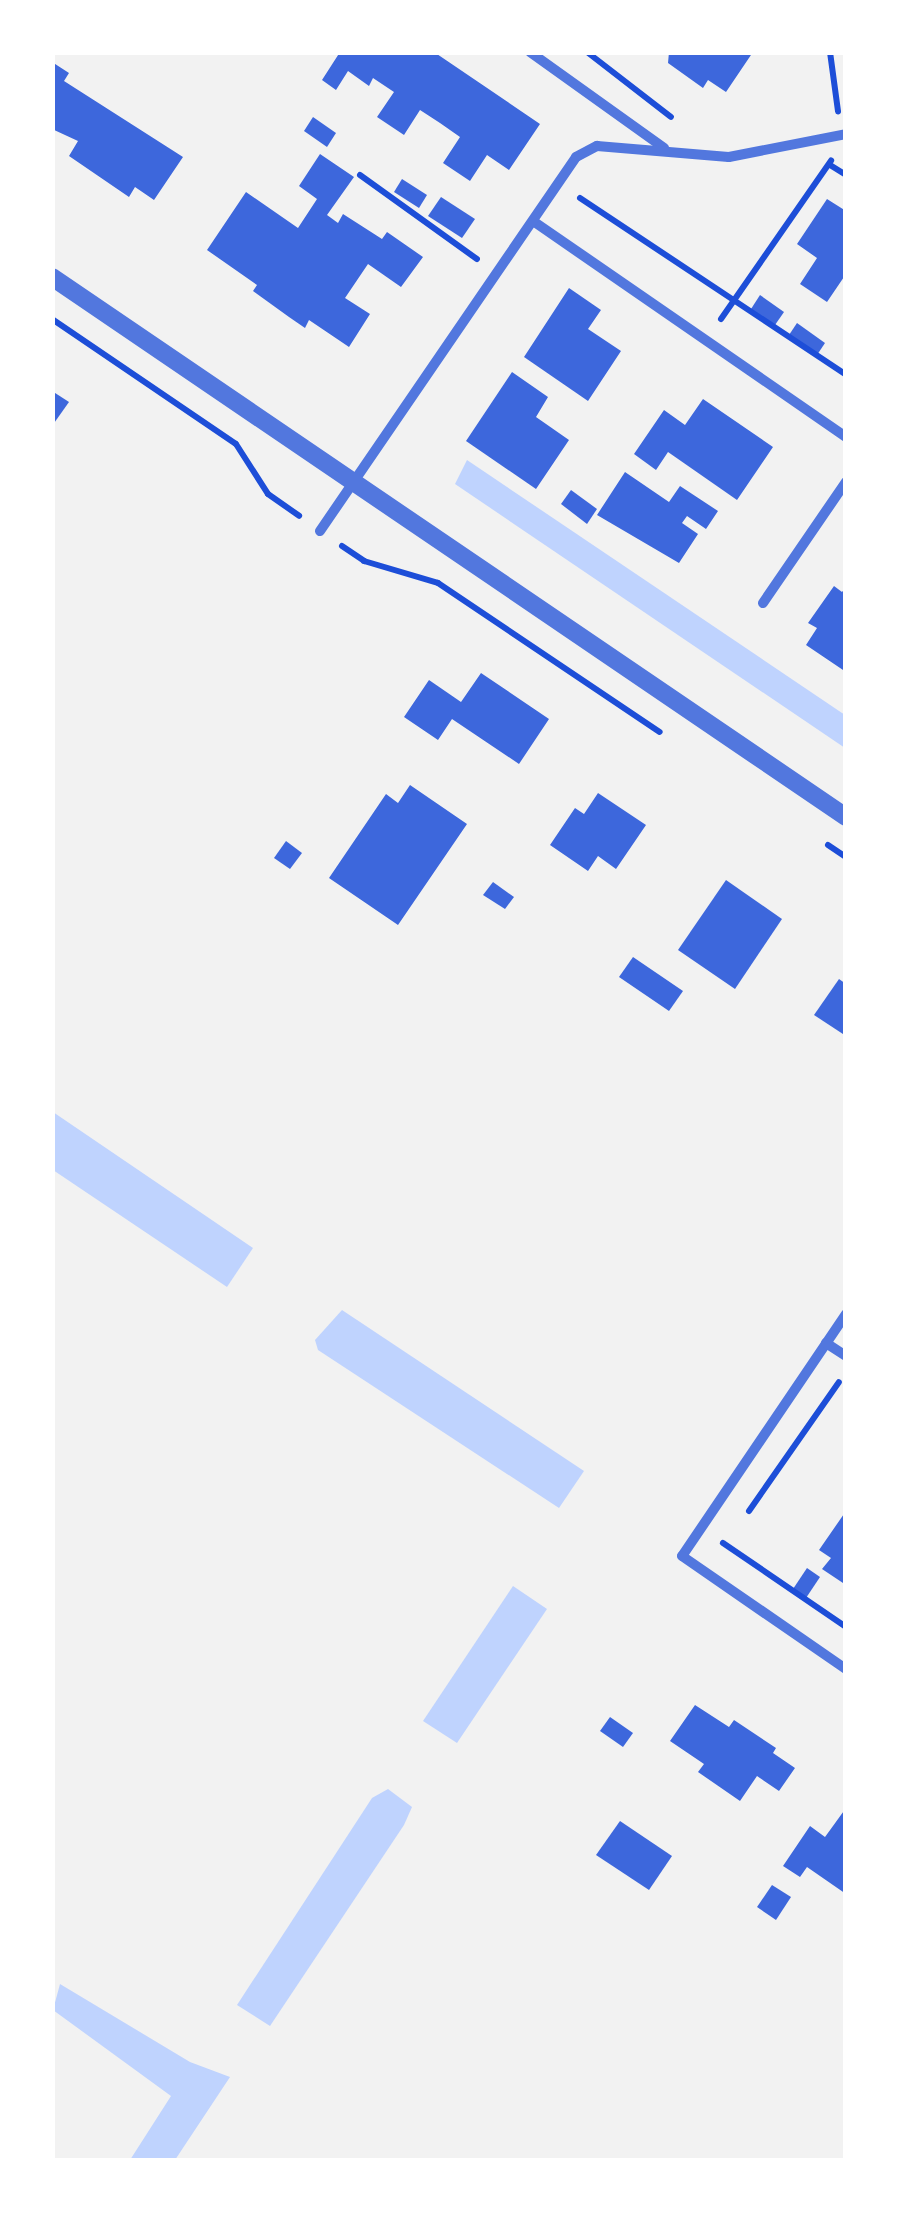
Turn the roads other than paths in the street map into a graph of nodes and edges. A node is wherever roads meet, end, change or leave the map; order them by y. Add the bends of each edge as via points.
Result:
1 (530, 52) edge
2 (843, 134) edge
3 (665, 148) junction
4 (532, 221) junction
5 (52, 277) edge
6 (846, 437) edge
7 (357, 480) junction
8 (846, 482) edge
9 (320, 530) road end
10 (763, 603) dead end
11 (846, 817) edge
12 (846, 1314) edge
13 (826, 1343) junction
14 (846, 1356) edge
15 (846, 1669) edge

1 - 3 street
2 - 3 street via 729,157
3 - 4 street via 597,146 576,157
4 - 6 street
4 - 7 street
5 - 7 street
7 - 9 street
7 - 11 street
8 - 10 street
12 - 13 street
13 - 14 street
13 - 15 street via 682,1556

